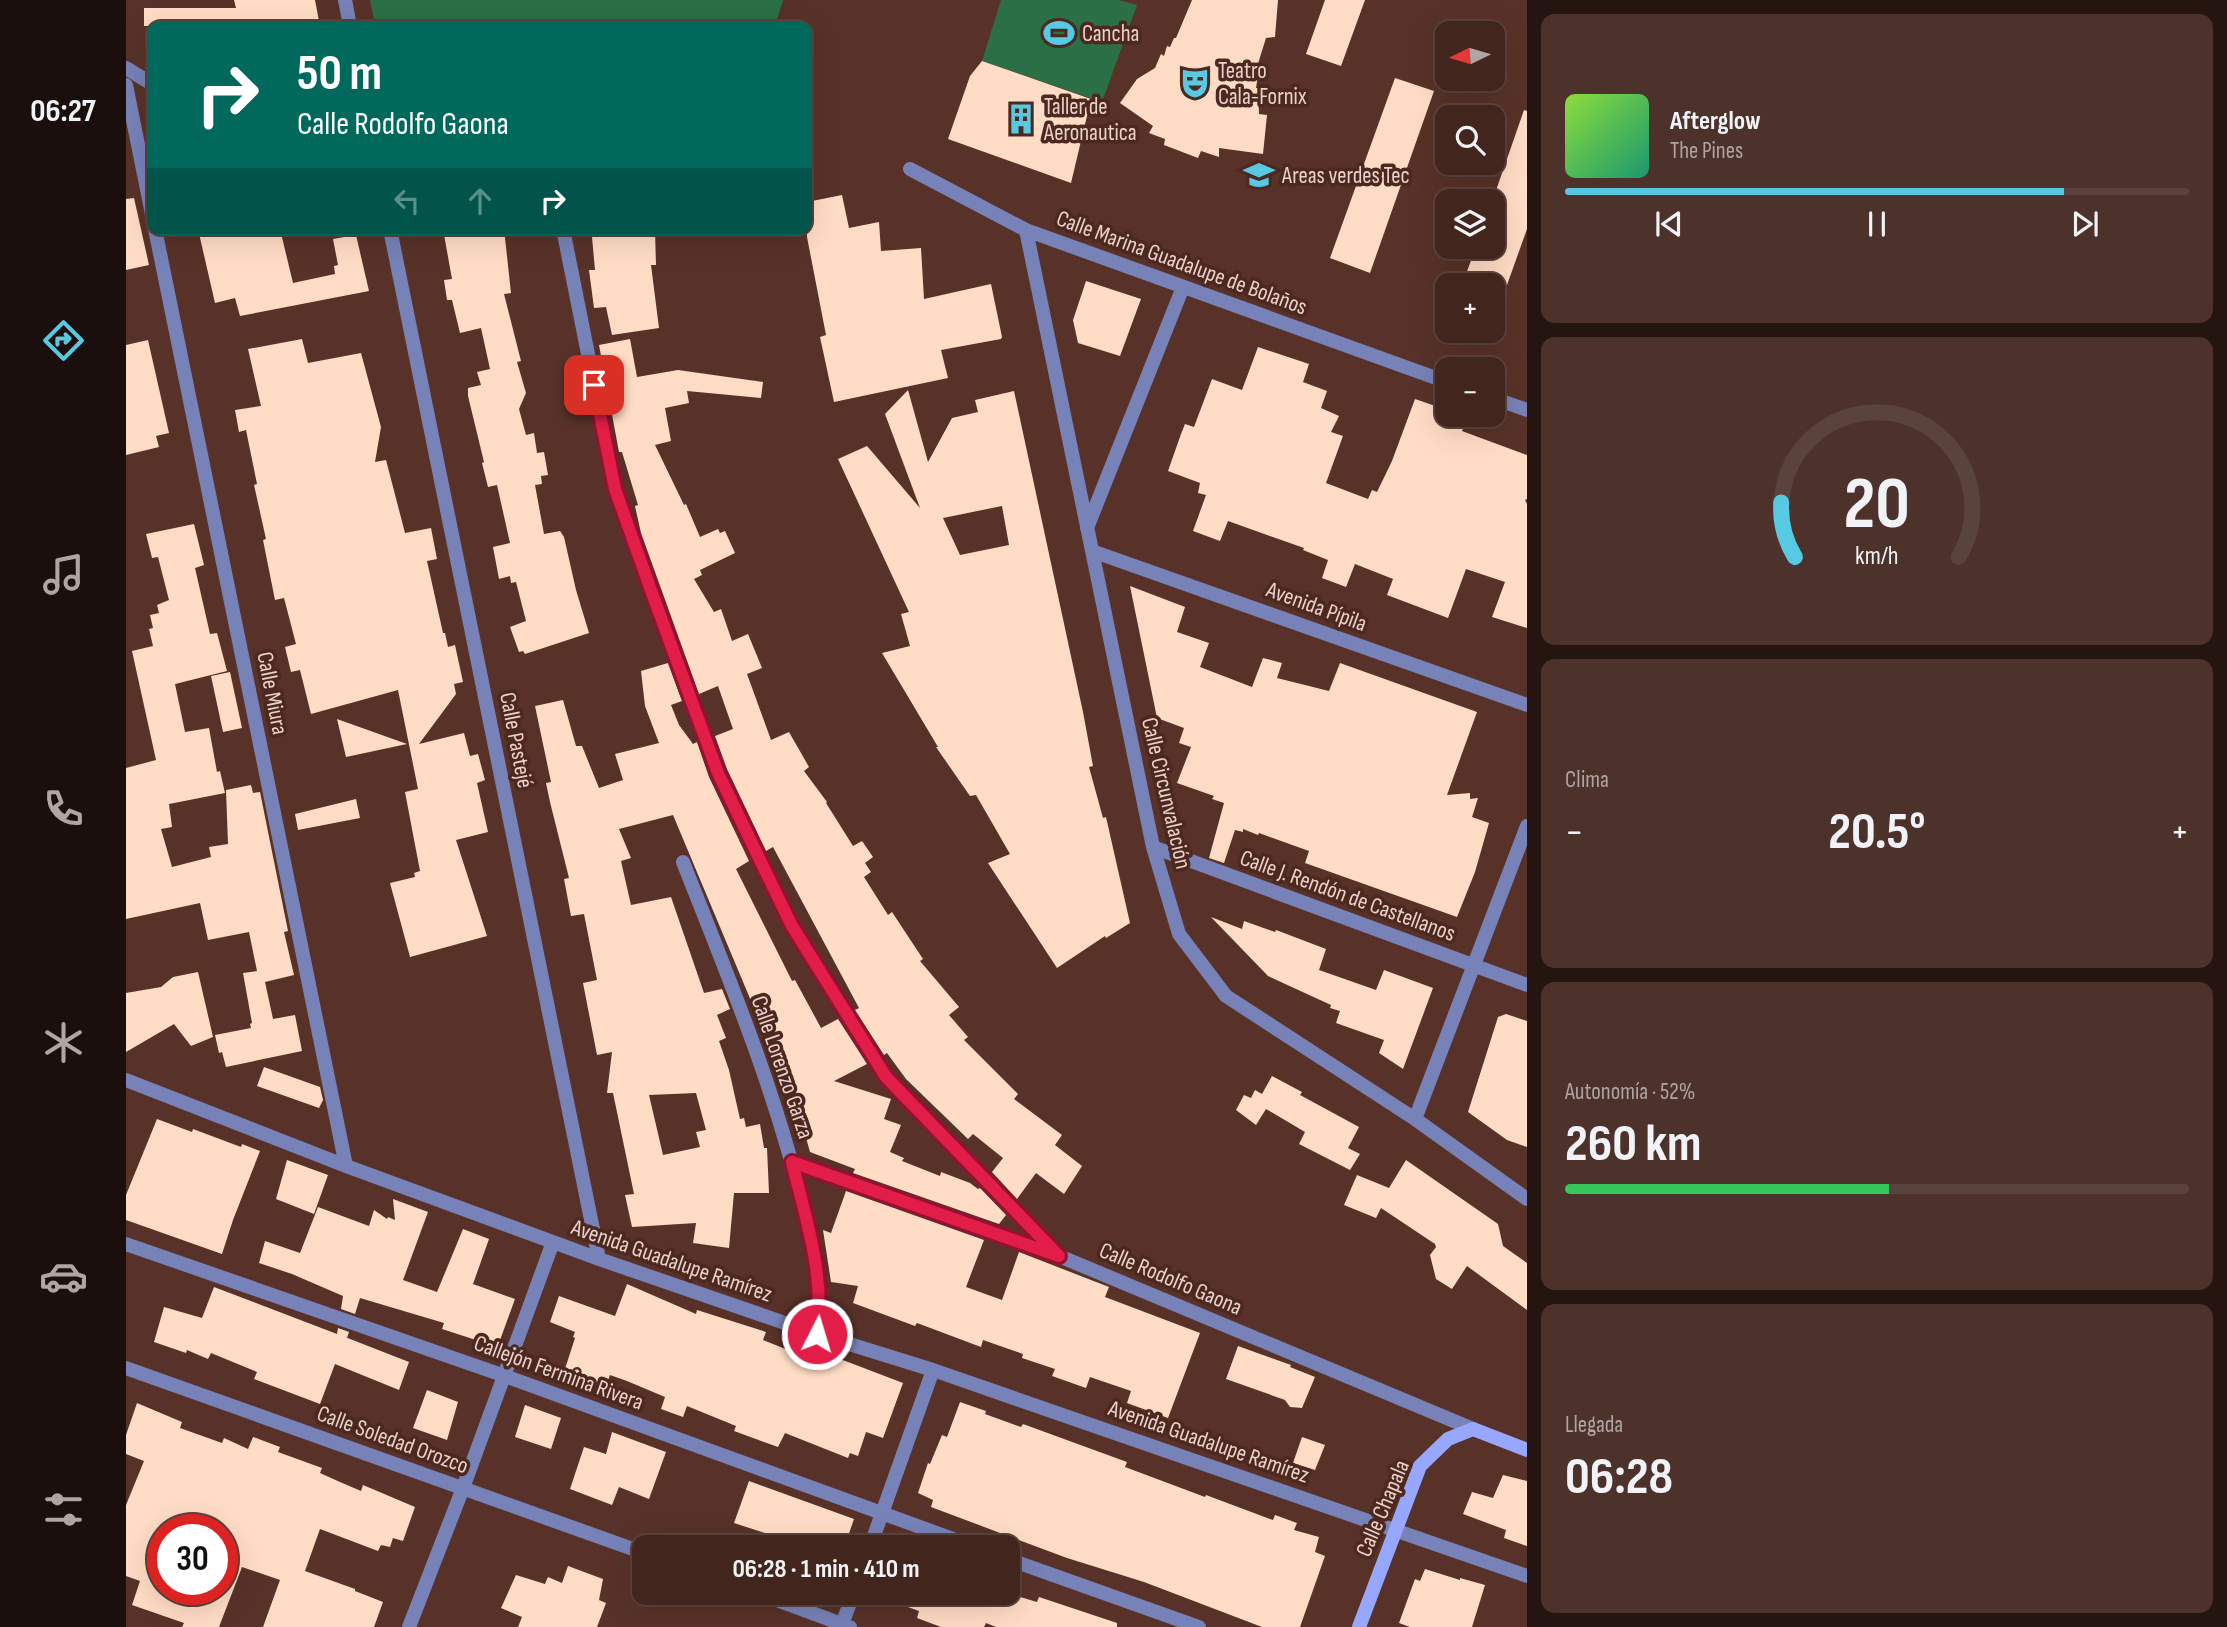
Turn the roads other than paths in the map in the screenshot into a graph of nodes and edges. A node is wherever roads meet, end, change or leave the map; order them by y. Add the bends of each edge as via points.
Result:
1 (345, 0) edge
2 (351, 21) edge
3 (126, 68) edge
4 (147, 81) edge
5 (126, 85) edge
6 (910, 169) dead end
7 (147, 189) edge
8 (1026, 230) junction
9 (156, 235) edge
10 (391, 235) edge
11 (564, 235) edge
12 (1183, 287) junction
13 (1435, 378) edge
14 (1505, 402) edge
15 (1527, 410) edge
16 (1087, 528) junction
17 (1092, 551) junction
18 (1527, 705) edge
19 (1527, 826) edge
20 (1153, 847) junction
21 (683, 862) dead end
22 (1474, 965) junction
23 (1527, 985) edge
24 (126, 1080) edge
25 (1415, 1119) junction
26 (792, 1162) junction
27 (346, 1166) junction
28 (1527, 1199) edge
29 (553, 1242) junction
30 (126, 1244) edge
31 (1059, 1256) junction
32 (598, 1259) junction
33 (817, 1334) junction
34 (126, 1367) edge
35 (933, 1370) junction
36 (505, 1376) junction
37 (1473, 1429) junction
38 (1527, 1450) edge
39 (463, 1488) junction
40 (882, 1514) junction
41 (1394, 1529) junction
42 (874, 1535) edge
43 (941, 1535) edge
44 (632, 1549) edge
45 (1020, 1563) edge
46 (1527, 1576) edge
47 (789, 1605) edge
48 (851, 1605) edge
49 (845, 1626) edge
50 (409, 1627) edge
51 (1199, 1627) edge
52 (1359, 1627) edge

1 - 2 street
3 - 4 street
5 - 7 street
6 - 8 street, Calle Marina Guadalupe de Bolaños
8 - 12 street, Calle Marina Guadalupe de Bolaños
8 - 16 street, Calle Circunvalación
9 - 27 street, Calle Miura
10 - 32 street, Calle Pastejé
11 - 31 street via 615,489 718,773 792,926 886,1077
12 - 13 street, Calle Marina Guadalupe de Bolaños
12 - 16 street
14 - 15 street
16 - 17 street, Calle Circunvalación
17 - 18 street, Avenida Pípila
17 - 20 street, Calle Circunvalación
19 - 22 street
20 - 22 street, Calle J. Rendón de Castellanos
20 - 25 street, Calle Circunvalación via 1179,934 1226,996
21 - 26 street, Calle Lorenzo Garza via 761,1063
22 - 23 street, Calle J. Rendón de Castellanos
22 - 25 street
24 - 27 street, Avenida Guadalupe Ramírez
25 - 28 street, Calle Circunvalación
26 - 31 street, Calle Rodolfo Gaona
26 - 33 street, Calle Lorenzo Garza via 817,1264
27 - 29 street, Avenida Guadalupe Ramírez
29 - 32 street, Avenida Guadalupe Ramírez
29 - 36 street
30 - 36 street, Callejón Fermina Rivera
31 - 37 street, Calle Rodolfo Gaona
32 - 33 street, Avenida Guadalupe Ramírez
33 - 35 street, Avenida Guadalupe Ramírez
34 - 39 street, Calle Soledad Orozco
35 - 40 street
35 - 41 street, Avenida Guadalupe Ramírez
36 - 39 street
36 - 40 street, Callejón Fermina Rivera
37 - 38 street, Calle Rodolfo Gaona
37 - 41 street, Calle Chapala via 1448,1439 1420,1466
39 - 44 street, Calle Soledad Orozco
39 - 50 street
40 - 42 street
40 - 43 street, Callejón Fermina Rivera
41 - 46 street, Avenida Guadalupe Ramírez
41 - 52 street, Calle Chapala
45 - 51 street
47 - 49 street
48 - 49 street

